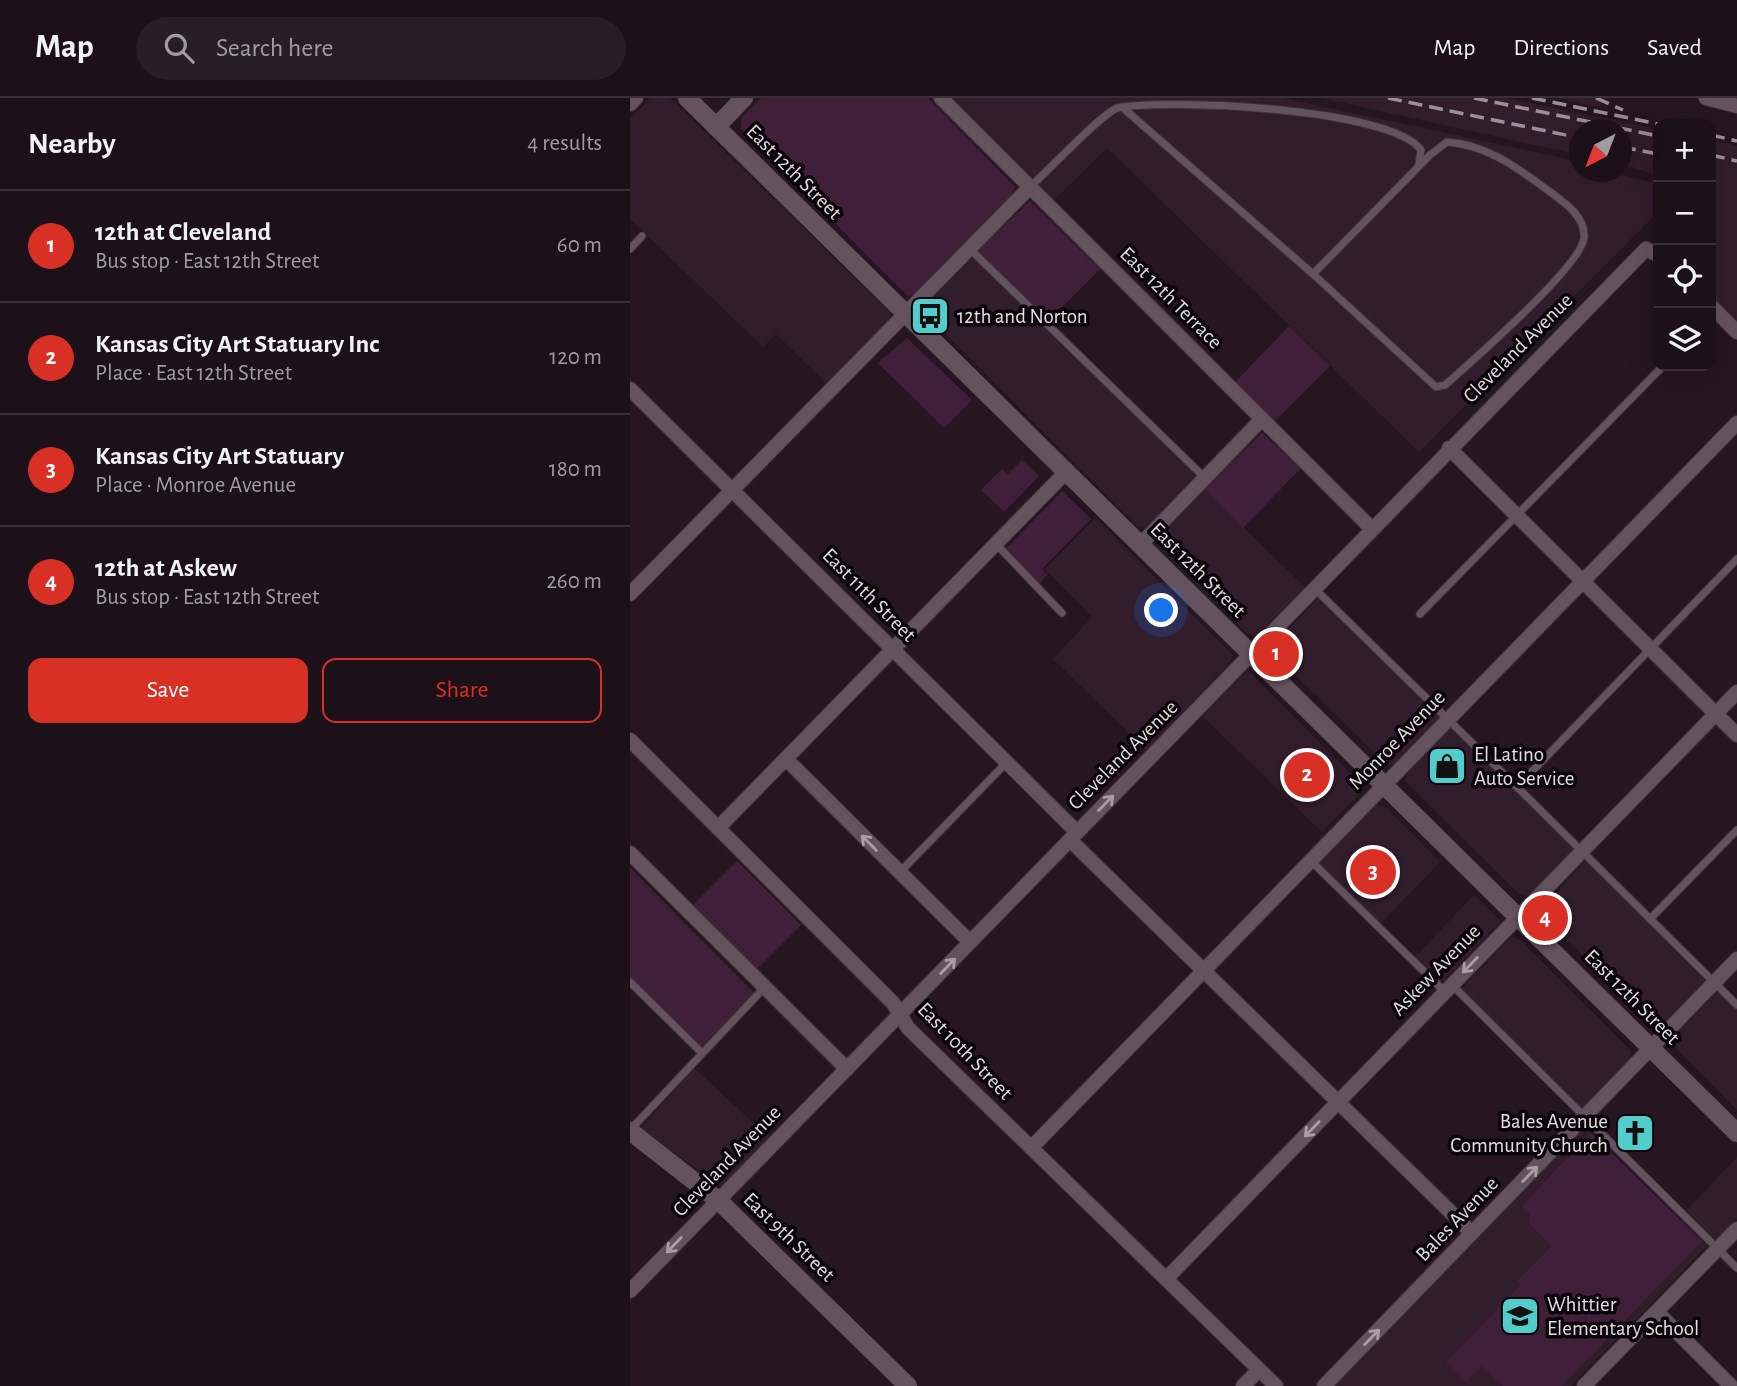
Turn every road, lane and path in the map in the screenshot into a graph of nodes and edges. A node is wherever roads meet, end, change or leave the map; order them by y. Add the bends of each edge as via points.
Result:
1 (636, 98) edge
2 (687, 98) edge
3 (744, 98) edge
4 (942, 98) edge
5 (1706, 98) edge
6 (630, 104) edge
7 (1737, 106) edge
8 (1122, 107) junction
9 (716, 127) junction
10 (1418, 168) junction
11 (1030, 187) junction
12 (642, 236) dead end
13 (630, 249) edge
14 (970, 249) junction
15 (1652, 252) edge
16 (1313, 274) junction
17 (906, 314) junction
18 (1716, 314) edge
19 (1737, 332) edge
20 (1657, 371) edge
21 (630, 389) edge
22 (1262, 419) junction
23 (1737, 423) edge
24 (1449, 448) junction
25 (1066, 472) junction
26 (1205, 478) junction
27 (733, 490) junction
28 (1517, 515) junction
29 (1371, 528) junction
30 (997, 545) junction
31 (1140, 545) junction
32 (1737, 559) edge
33 (1583, 583) junction
34 (1315, 588) junction
35 (630, 594) edge
36 (1062, 613) dead end
37 (1420, 614) dead end
38 (892, 648) junction
39 (1651, 649) junction
40 (1252, 655) junction
41 (1737, 692) edge
42 (1716, 714) junction
43 (1448, 718) junction
44 (1737, 735) edge
45 (630, 740) edge
46 (786, 759) junction
47 (1006, 762) junction
48 (1383, 784) junction
49 (1517, 787) junction
50 (718, 828) junction
51 (1737, 830) edge
52 (1074, 836) junction
53 (1581, 851) junction
54 (630, 853) edge
55 (1310, 860) junction
56 (900, 873) junction
57 (1517, 916) junction
58 (1650, 919) junction
59 (970, 942) junction
60 (1737, 959) edge
61 (1205, 969) junction
62 (630, 982) edge
63 (1714, 983) junction
64 (765, 987) junction
65 (1447, 988) junction
66 (1737, 1005) edge
67 (900, 1015) junction
68 (1652, 1049) junction
69 (702, 1053) junction
70 (847, 1069) junction
71 (1338, 1102) junction
72 (1584, 1119) junction
73 (630, 1130) edge
74 (1737, 1133) edge
75 (1031, 1148) junction
76 (718, 1200) junction
77 (1737, 1229) edge
78 (1472, 1233) junction
79 (1718, 1249) junction
80 (1737, 1268) edge
81 (1166, 1279) junction
82 (630, 1290) edge
83 (1657, 1312) junction
84 (1259, 1370) junction
85 (897, 1382) edge
86 (1592, 1383) edge
87 (1243, 1386) edge
88 (1276, 1386) edge
89 (1324, 1386) edge
90 (1731, 1386) edge

1 - 6 street
2 - 9 street, East 12th Street
3 - 9 street
4 - 11 street, East 12th Terrace
5 - 7 street
8 - 10 lane via 1197,101 1311,110 1409,137 1421,150
8 - 11 lane
8 - 16 lane
9 - 17 street, East 12th Street
10 - 16 lane
10 - 16 lane via 1447,142 1502,157 1576,214 1584,237 1577,256 1493,342 1445,385 1436,387
11 - 14 street
11 - 22 street, East 12th Terrace
12 - 13 lane
14 - 17 street
14 - 26 lane
15 - 24 street, Cleveland Avenue
17 - 25 street, East 12th Street
17 - 27 street
18 - 19 street
20 - 28 lane
21 - 27 street, East 11th Street
22 - 26 street
22 - 29 street, East 12th Terrace
23 - 33 street, Monroe Avenue
24 - 28 street
24 - 29 street, Cleveland Avenue
25 - 30 street
25 - 31 street, East 12th Street
26 - 31 street
27 - 35 street
27 - 38 street, East 11th Street
28 - 33 street
28 - 37 lane
29 - 34 street, Cleveland Avenue
30 - 36 lane
30 - 38 street
31 - 40 street, East 12th Street
32 - 39 lane
33 - 39 street
33 - 43 street, Monroe Avenue
34 - 40 street, Cleveland Avenue
34 - 43 lane
38 - 46 street
38 - 47 street, East 11th Street
39 - 42 street
39 - 49 lane
40 - 48 street, East 12th Street
52 -> 40 street, Cleveland Avenue
41 - 42 street, Askew Avenue
42 - 44 street
42 - 53 street, Askew Avenue
43 - 48 street, Monroe Avenue
43 - 49 lane
45 - 50 street, East 10th Street
46 - 50 street
56 -> 46 street
47 - 52 street, East 11th Street
47 - 56 lane
48 - 55 street, Monroe Avenue
48 - 57 street, East 12th Street
49 - 53 lane
50 - 67 street, East 10th Street
51 - 58 lane
52 - 59 street, Cleveland Avenue
52 - 61 street, East 11th Street
53 - 57 street, Askew Avenue
53 - 58 lane
54 - 64 street
55 - 61 street, Monroe Avenue
55 - 65 lane
56 - 59 street
57 -> 65 street, Askew Avenue
57 - 68 street, East 12th Street
58 - 63 lane
67 -> 59 street, Cleveland Avenue
60 - 63 street, Bales Avenue
61 - 71 street, East 11th Street
61 - 75 street, Monroe Avenue
62 - 69 lane
63 - 66 lane
63 - 68 street, Bales Avenue
64 - 69 lane
64 - 70 street
65 - 71 street, Askew Avenue
65 - 72 lane
67 - 70 street, Cleveland Avenue
67 - 75 street, East 10th Street
68 - 72 street, Bales Avenue
68 - 74 street, East 12th Street
69 - 73 lane
70 - 76 street, Cleveland Avenue
71 - 78 street, East 11th Street
71 -> 81 street, Askew Avenue
78 -> 72 street, Bales Avenue
72 - 79 lane
73 - 76 street, East 9th Street
75 - 81 street, East 10th Street
76 -> 82 street, Cleveland Avenue
76 - 85 street, East 9th Street
77 - 79 street
89 -> 78 street, Bales Avenue
79 - 80 lane
79 - 83 street
81 - 84 street, East 10th Street
83 - 86 street
83 - 90 street
84 - 87 street
84 - 88 street, East 10th Street

